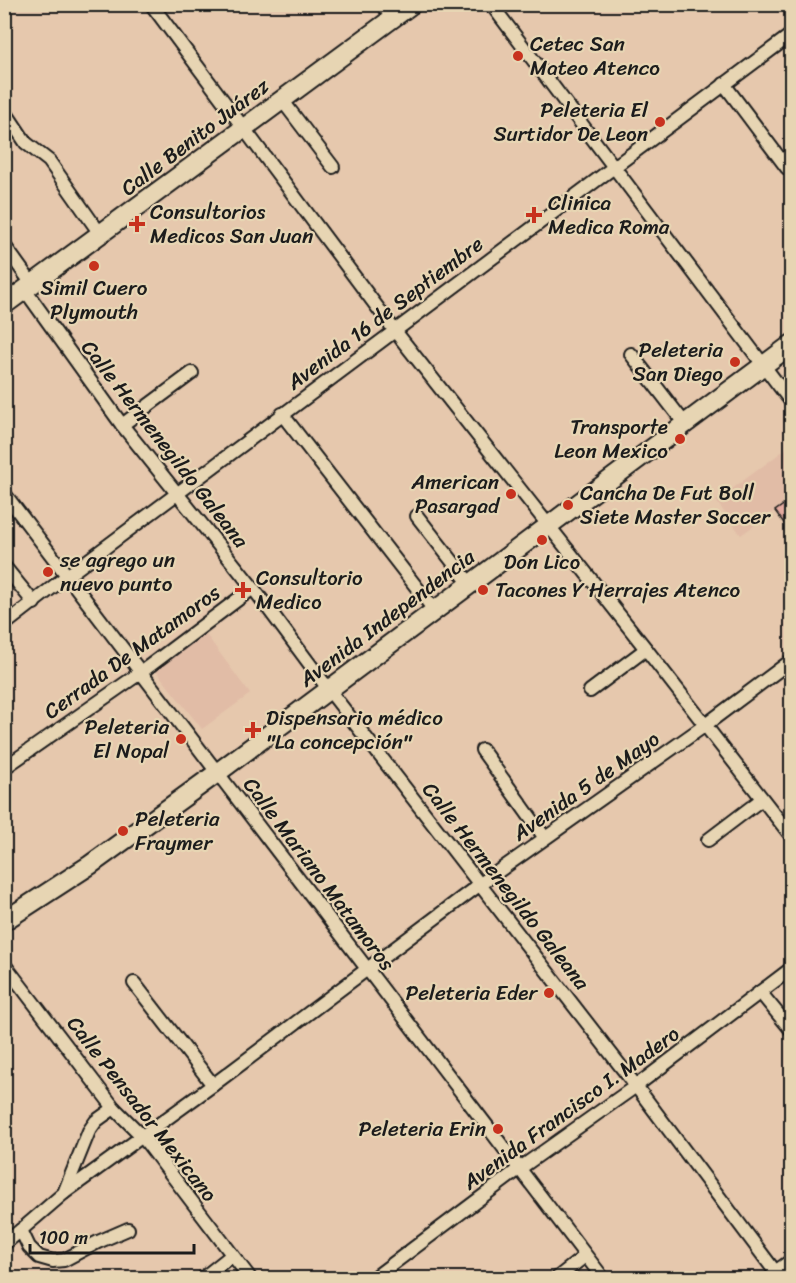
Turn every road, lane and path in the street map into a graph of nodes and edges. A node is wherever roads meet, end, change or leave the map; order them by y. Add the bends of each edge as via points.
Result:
1 (151, 4) edge
2 (412, 4) edge
3 (491, 4) edge
4 (387, 12) edge
5 (792, 34) edge
6 (724, 84) junction
7 (282, 100) junction
8 (4, 110) edge
9 (243, 128) junction
10 (612, 166) junction
11 (333, 167) dead end
12 (787, 168) dead end
13 (101, 234) junction
14 (4, 245) edge
15 (29, 287) junction
16 (4, 305) edge
17 (394, 330) junction
18 (792, 344) edge
19 (631, 354) dead end
20 (764, 365) junction
21 (192, 373) dead end
22 (792, 403) edge
23 (282, 414) junction
24 (685, 424) junction
25 (122, 425) junction
26 (4, 492) edge
27 (176, 494) junction
28 (417, 516) dead end
29 (547, 525) junction
30 (4, 566) edge
31 (67, 576) junction
32 (470, 584) junction
33 (253, 588) junction
34 (34, 603) junction
35 (435, 611) junction
36 (4, 625) edge
37 (646, 649) junction
38 (792, 660) edge
39 (140, 673) junction
40 (329, 690) junction
41 (590, 691) dead end
42 (704, 726) junction
43 (482, 750) dead end
44 (4, 768) edge
45 (217, 773) junction
46 (762, 800) junction
47 (792, 837) edge
48 (545, 838) junction
49 (708, 840) dead end
50 (479, 885) junction
51 (4, 921) edge
52 (4, 964) edge
53 (792, 968) edge
54 (366, 969) junction
55 (134, 983) dead end
56 (760, 992) junction
57 (792, 1031) edge
58 (213, 1085) junction
59 (636, 1086) junction
60 (114, 1108) junction
61 (142, 1136) junction
62 (519, 1169) junction
63 (64, 1193) junction
64 (128, 1229) dead end
65 (21, 1230) junction
66 (4, 1244) edge
67 (232, 1255) junction
68 (585, 1256) junction
69 (792, 1260) edge
70 (778, 1275) edge
71 (203, 1278) edge
72 (250, 1278) edge
73 (374, 1278) edge
74 (557, 1278) edge
75 (603, 1278) edge

1 - 9 street
2 - 4 main road, Calle Benito Juárez
3 - 10 street
4 - 7 main road, Calle Benito Juárez
5 - 6 street, Avenida 16 de Septiembre
6 - 10 street, Avenida 16 de Septiembre
6 - 12 street
7 - 9 main road, Calle Benito Juárez
7 - 11 street
8 - 13 street via 26,143 49,161
9 - 13 main road, Calle Benito Juárez
9 - 17 street
10 - 17 street, Avenida 16 de Septiembre
10 - 20 street
13 - 15 main road, Calle Benito Juárez
14 - 15 street, Calle Hermenegildo Galeana
15 - 16 main road, Calle Benito Juárez
15 - 25 street, Calle Hermenegildo Galeana
17 - 23 street, Avenida 16 de Septiembre
17 - 29 street
18 - 20 main road, Avenida Independencia
19 - 24 street
20 - 22 street
20 - 24 main road, Avenida Independencia
21 - 25 street
23 - 27 street, Avenida 16 de Septiembre
23 - 35 street
24 - 29 main road, Avenida Independencia
25 - 27 street, Calle Hermenegildo Galeana
26 - 31 street, Calle Mariano Matamoros
27 - 31 street, Avenida 16 de Septiembre
27 - 33 street, Calle Hermenegildo Galeana
28 - 32 street
29 - 32 main road, Avenida Independencia
29 - 37 street
30 - 34 street
31 - 34 street, Avenida 16 de Septiembre
31 - 39 street, Calle Mariano Matamoros
32 - 35 main road, Avenida Independencia
33 - 39 street, Cerrada De Matamoros
33 - 40 street, Calle Hermenegildo Galeana
34 - 36 street, Avenida 16 de Septiembre
35 - 40 main road, Avenida Independencia
37 - 41 street
37 - 42 street
38 - 42 street, Avenida 5 de Mayo
39 - 44 street, Cerrada De Matamoros
39 - 45 street, Calle Mariano Matamoros
40 - 45 main road, Avenida Independencia
40 - 50 street, Calle Hermenegildo Galeana
42 - 46 street
42 - 48 street, Avenida 5 de Mayo
43 - 48 street
45 - 51 main road, Avenida Independencia via 90,865
45 - 54 street, Calle Mariano Matamoros
46 - 47 street
46 - 49 street
48 - 50 street, Avenida 5 de Mayo
50 - 54 street, Avenida 5 de Mayo
50 - 59 street, Calle Hermenegildo Galeana
52 - 60 street, Calle Pensador Mexicano
53 - 56 street, Avenida Francisco I. Madero
54 - 58 street, Avenida 5 de Mayo
54 - 62 street, Calle Mariano Matamoros
55 - 58 street
56 - 57 street
56 - 59 street, Avenida Francisco I. Madero
58 - 61 street, Avenida 5 de Mayo
59 - 62 street, Avenida Francisco I. Madero
59 - 70 street, Calle Hermenegildo Galeana
60 - 61 street, Calle Pensador Mexicano
60 - 63 street via 89,1131
61 - 63 street, Avenida 5 de Mayo
61 - 67 street, Calle Pensador Mexicano
62 - 68 street, Calle Mariano Matamoros
62 - 73 street, Avenida Francisco I. Madero
63 - 65 street, Avenida 5 de Mayo
64 - 65 street via 64,1260 53,1261 39,1257
65 - 66 street, Avenida 5 de Mayo
67 - 71 street
67 - 72 street, Calle Pensador Mexicano
68 - 74 street
68 - 75 street, Calle Mariano Matamoros
69 - 70 street

